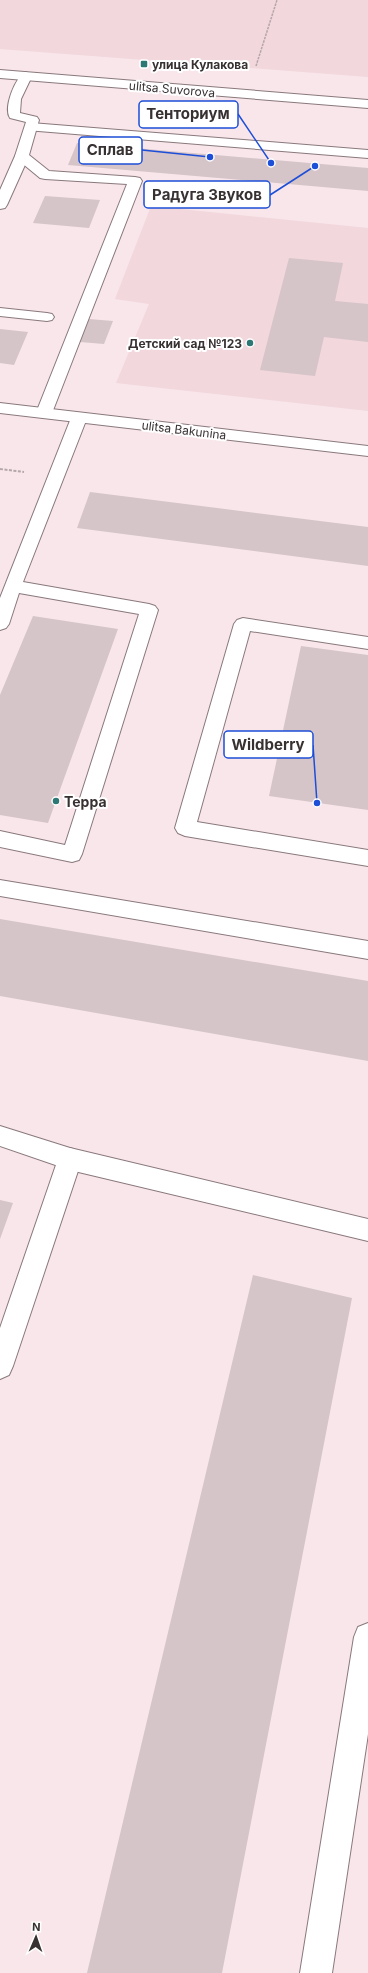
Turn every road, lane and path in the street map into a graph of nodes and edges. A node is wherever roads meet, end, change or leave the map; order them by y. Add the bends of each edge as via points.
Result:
1 (277, 0) edge
2 (255, 68) dead end
3 (0, 74) edge
4 (26, 76) junction
5 (368, 104) edge
6 (31, 127) junction
7 (368, 154) edge
8 (22, 156) junction
9 (0, 205) edge
10 (0, 312) edge
11 (47, 317) dead end
12 (0, 408) edge
13 (44, 413) junction
14 (79, 418) junction
15 (368, 451) edge
16 (13, 586) junction
17 (0, 624) edge
18 (368, 643) edge
19 (0, 839) edge
20 (368, 858) edge
21 (0, 888) edge
22 (368, 950) edge
23 (0, 1136) edge
24 (70, 1159) junction
25 (368, 1230) edge
26 (0, 1366) edge
27 (368, 1637) edge
28 (316, 1973) edge

1 - 2 path
3 - 4 street, ulitsa Suvorova
4 - 5 street, ulitsa Suvorova
4 - 6 street via 15,99 14,115 34,120
6 - 7 street
6 - 8 street
8 - 9 street
8 - 13 street via 45,175 135,181
10 - 11 street
12 - 13 street, ulitsa Bakunina
13 - 14 street, ulitsa Bakunina
14 - 15 street, ulitsa Bakunina
14 - 16 street
16 - 17 street
16 - 19 street via 149,610 72,854
18 - 20 street via 243,624 185,828
21 - 22 street
23 - 24 street
24 - 25 street
24 - 26 street
27 - 28 street

